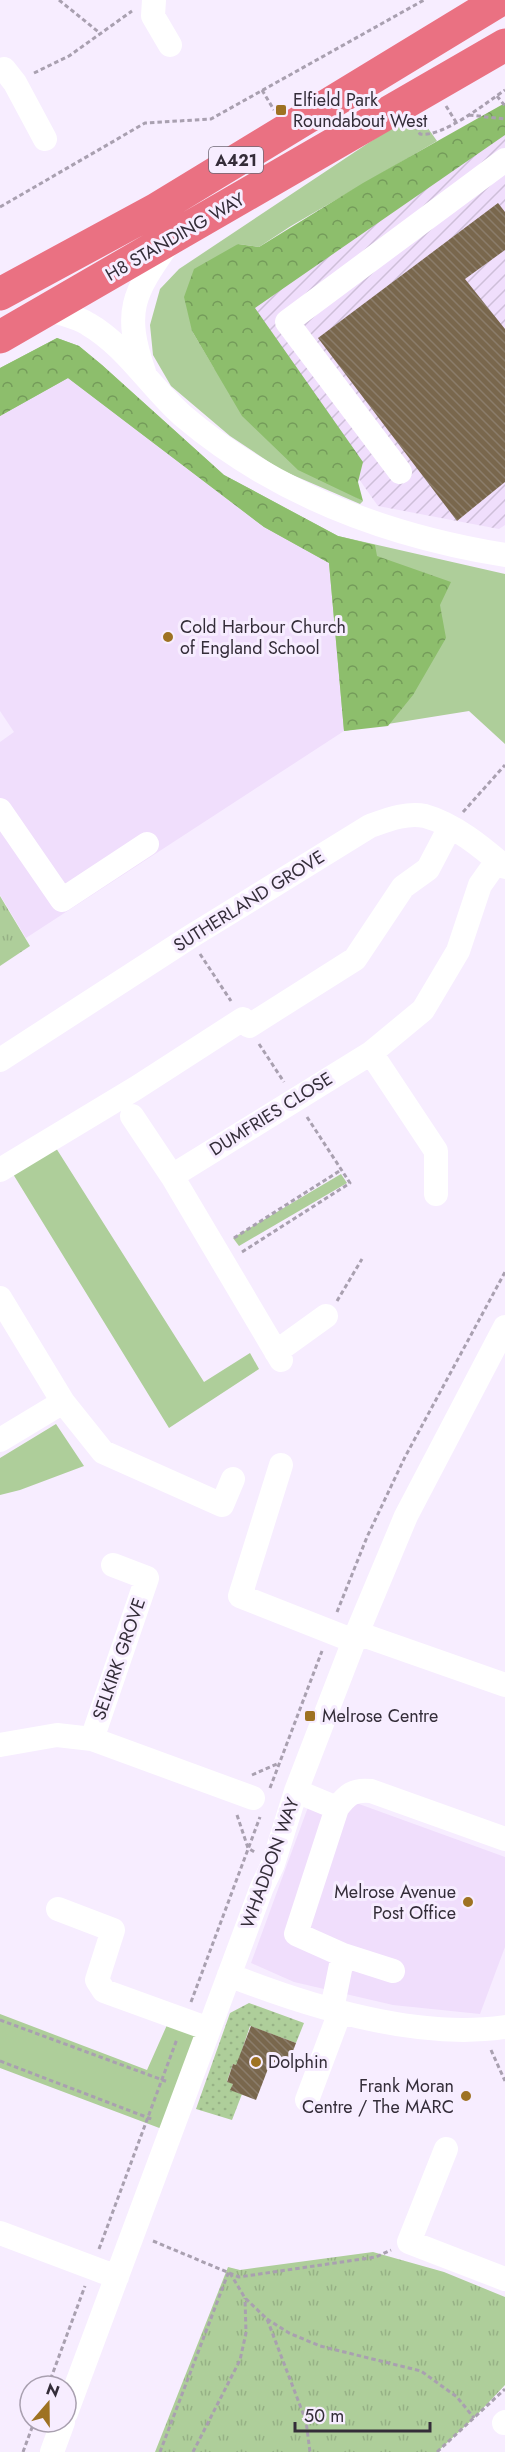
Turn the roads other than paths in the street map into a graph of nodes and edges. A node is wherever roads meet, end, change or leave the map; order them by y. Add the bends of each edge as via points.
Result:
1 (500, 0) edge
2 (146, 3) edge
3 (170, 45) dead end
4 (497, 50) edge
5 (7, 77) edge
6 (45, 139) dead end
7 (505, 160) edge
8 (171, 239) junction
9 (0, 294) edge
10 (50, 310) junction
11 (0, 338) edge
12 (147, 380) junction
13 (400, 472) dead end
14 (505, 545) edge
15 (474, 550) junction
16 (505, 555) edge
17 (0, 810) edge
18 (450, 827) junction
19 (147, 844) dead end
20 (501, 864) edge
21 (371, 1053) junction
22 (0, 1060) edge
23 (132, 1116) dead end
24 (0, 1170) edge
25 (172, 1176) junction
26 (436, 1194) dead end
27 (0, 1298) edge
28 (326, 1316) road end
29 (505, 1327) edge
30 (63, 1402) junction
31 (0, 1440) edge
32 (281, 1465) dead end
33 (233, 1479) dead end
34 (114, 1565) dead end
35 (355, 1637) junction
36 (505, 1684) edge
37 (92, 1739) junction
38 (0, 1745) edge
39 (296, 1791) junction
40 (246, 1796) road end
41 (337, 1808) junction
42 (505, 1839) edge
43 (58, 1909) dead end
44 (343, 1955) junction
45 (393, 1971) dead end
46 (229, 1975) junction
47 (336, 2010) junction
48 (494, 2029) edge
49 (209, 2030) junction
50 (307, 2100) dead end
51 (446, 2149) dead end
52 (0, 2233) edge
53 (117, 2277) junction
54 (505, 2279) edge
55 (78, 2381) edge
56 (59, 2434) edge
57 (52, 2452) edge

1 - 9 highway, H8 STANDING WAY / A421 via 155,210
2 - 3 street
4 - 8 highway, H8 STANDING WAY / A421
5 - 6 street
7 - 13 street via 287,322
8 - 10 highway, H8 STANDING WAY / A421
8 - 12 street via 141,283 133,310 134,342
10 - 11 highway, H8 STANDING WAY / A421
10 - 12 street via 88,323 110,340
12 - 15 street via 182,415 286,486 348,515 404,534
14 - 15 street
15 - 16 street
17 - 19 street via 62,900
18 - 20 street, SUTHERLAND GROVE
18 - 22 street, SUTHERLAND GROVE via 424,816 394,817 370,826
18 - 24 street via 428,869 403,887 355,959 249,1026 243,1019
20 - 21 street, DUMFRIES CLOSE via 480,885 458,951 423,1010
21 - 25 street, DUMFRIES CLOSE
21 - 26 street via 436,1151
23 - 25 street
25 - 28 street via 278,1356
27 - 30 street
29 - 35 street, WHADDON WAY via 406,1516
30 - 31 street
30 - 33 street via 103,1452 122,1463 222,1504
32 - 35 street via 240,1596 329,1631
34 - 37 street, SELKIRK GROVE via 147,1578
35 - 36 street
35 - 39 street, WHADDON WAY
37 - 38 street, SELKIRK GROVE via 57,1735
37 - 40 street, SELKIRK GROVE
39 - 41 street
39 - 46 street, WHADDON WAY via 273,1864
41 - 42 street via 347,1795 358,1790 371,1791
41 - 44 street via 296,1934
43 - 49 street via 113,1930 98,1980 104,1991
44 - 45 street
44 - 47 street
46 - 47 street
46 - 49 street, WHADDON WAY
47 - 48 street via 409,2025
47 - 50 street
49 - 53 street, WHADDON WAY
51 - 54 street via 410,2242
52 - 53 street
53 - 55 street, WHADDON WAY
56 - 57 street

